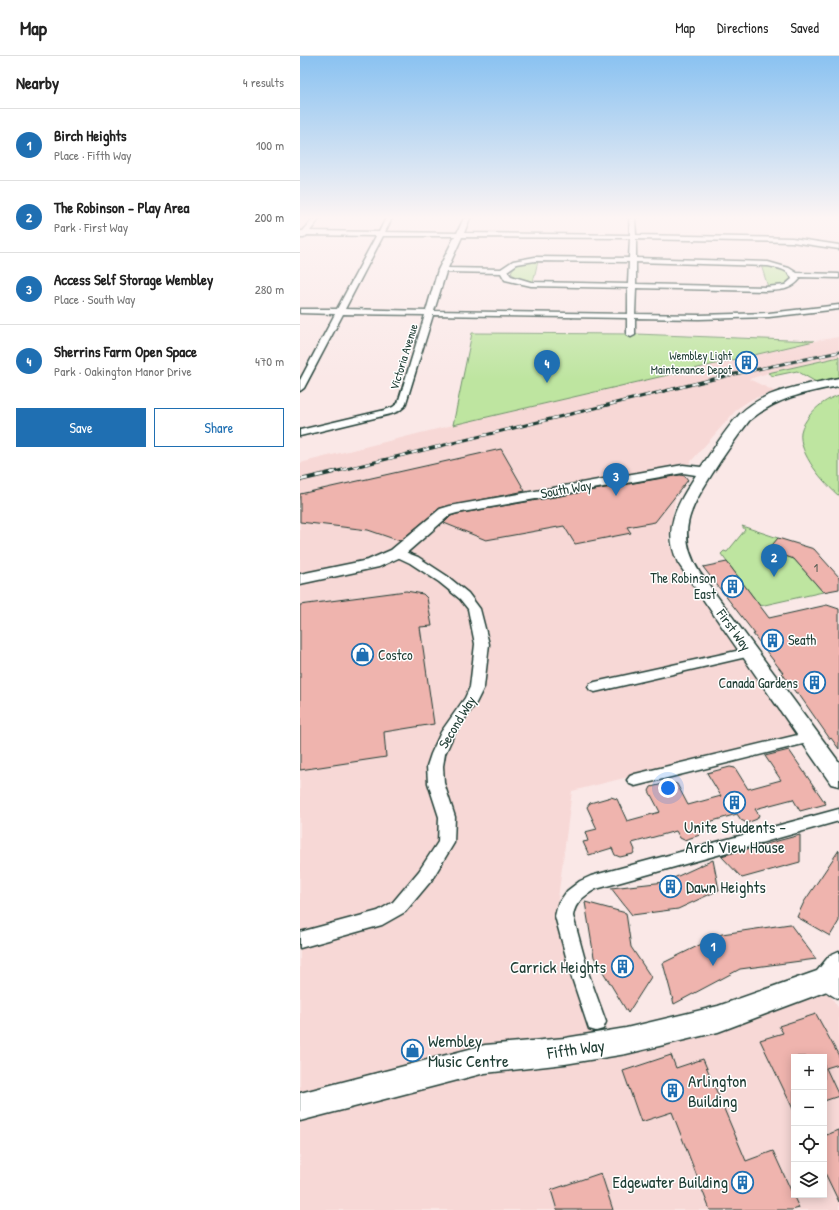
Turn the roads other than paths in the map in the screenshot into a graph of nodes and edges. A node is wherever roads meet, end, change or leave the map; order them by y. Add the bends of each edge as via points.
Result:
1 (361, 272) edge
2 (441, 272) edge
3 (504, 272) edge
4 (632, 272) edge
5 (791, 272) edge
6 (795, 275) junction
7 (839, 276) edge
8 (631, 285) junction
9 (839, 307) edge
10 (300, 311) edge
11 (340, 312) junction
12 (429, 313) junction
13 (630, 316) junction
14 (631, 335) dead end
15 (839, 382) edge
16 (300, 388) edge
17 (300, 432) edge
18 (706, 472) junction
19 (397, 553) junction
20 (300, 578) edge
21 (750, 652) junction
22 (595, 687) dead end
23 (810, 737) junction
24 (839, 778) edge
25 (635, 780) dead end
26 (839, 815) edge
27 (300, 940) edge
28 (835, 978) edge
29 (596, 1022) dead end
30 (300, 1107) edge

1 - 11 street
2 - 12 street, Victoria Avenue
3 - 8 street via 508,278 531,284
4 - 8 street
5 - 6 street
6 - 7 street
6 - 8 street via 796,279 791,285 766,289
8 - 13 street
9 - 13 street via 752,316
10 - 11 street
11 - 12 street
11 - 16 street
12 - 13 street
12 - 17 street, Victoria Avenue via 400,407
13 - 14 street
15 - 18 main road via 791,393 757,406 744,418
18 - 19 main road, South Way via 683,469 454,509 445,512
18 - 21 main road, First Way via 683,509 678,527 679,541 693,574
19 - 20 main road, South Way via 373,564
19 - 27 street, Second Way via 414,560 464,596 474,609 482,644 477,687 448,732 435,766 436,782 447,817 446,843 425,876 399,907 382,917
21 - 22 street
21 - 23 main road, First Way
23 - 24 main road, First Way
23 - 25 street
26 - 29 street via 591,883 571,897 564,909 564,916
28 - 30 main road, Fifth Way via 718,1019 626,1041 565,1051 485,1059

